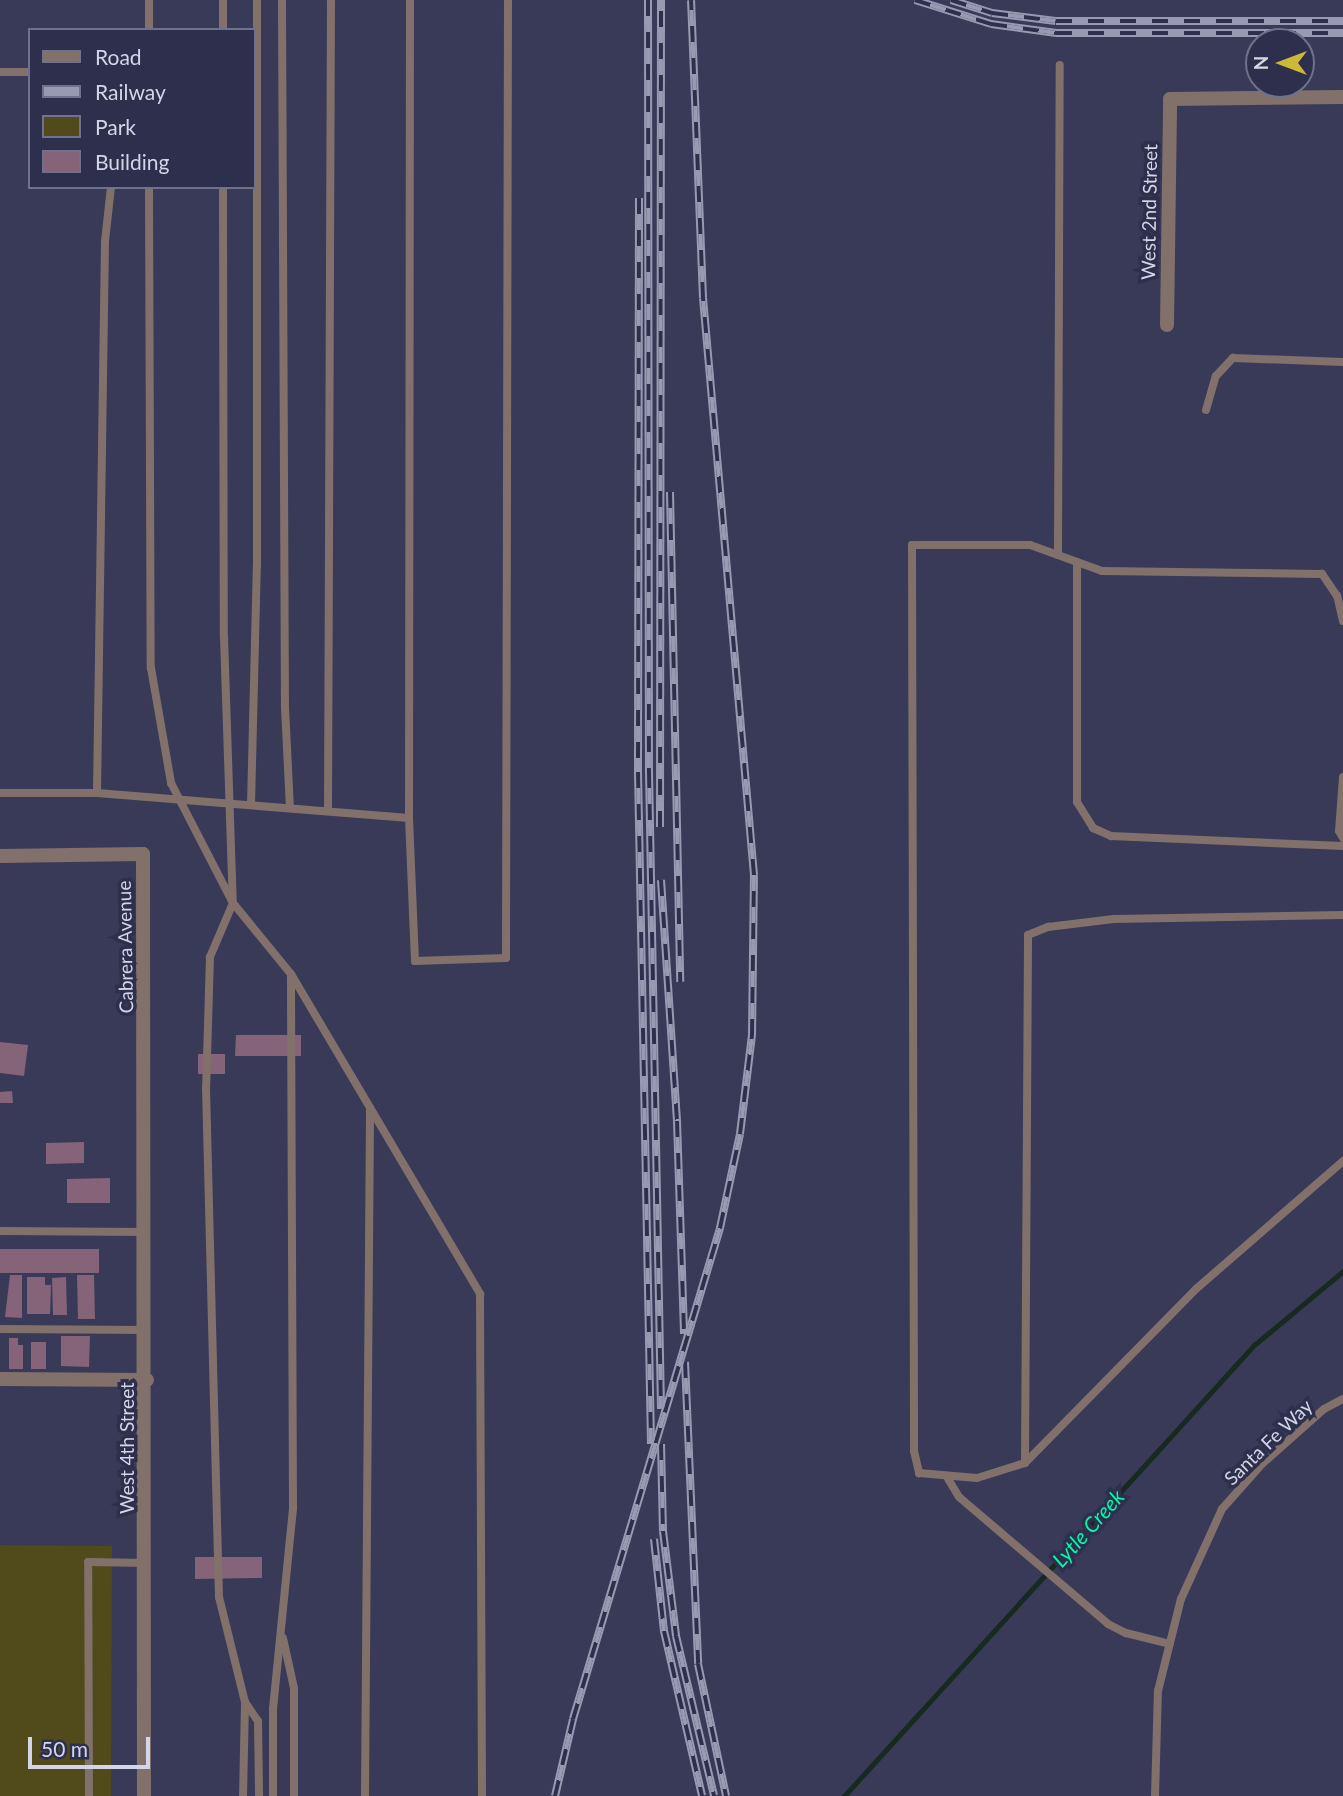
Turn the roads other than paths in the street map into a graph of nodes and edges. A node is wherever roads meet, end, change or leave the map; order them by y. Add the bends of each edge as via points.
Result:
1 (149, 0) edge
2 (223, 0) edge
3 (257, 0) edge
4 (282, 0) edge
5 (331, 0) edge
6 (410, 0) edge
7 (508, 0) edge
8 (149, 28) edge
9 (223, 28) edge
10 (1060, 65) dead end
11 (0, 72) edge
12 (28, 72) edge
13 (1343, 97) edge
14 (111, 189) edge
15 (149, 189) edge
16 (223, 189) edge
17 (1167, 325) dead end
18 (1343, 362) edge
19 (1206, 410) dead end
20 (1058, 555) junction
21 (1077, 562) junction
22 (1343, 621) edge
23 (1343, 777) edge
24 (0, 793) edge
25 (97, 793) junction
26 (180, 800) junction
27 (232, 804) junction
28 (251, 806) junction
29 (290, 808) junction
30 (328, 811) junction
31 (409, 818) junction
32 (1343, 838) edge
33 (1343, 846) edge
34 (0, 856) edge
35 (233, 903) junction
36 (1343, 915) edge
37 (291, 974) junction
38 (146, 1100) joint
39 (370, 1108) junction
40 (1343, 1161) edge
41 (0, 1231) edge
42 (146, 1233) junction
43 (0, 1329) edge
44 (146, 1330) junction
45 (0, 1379) edge
46 (147, 1380) junction
47 (1343, 1399) edge
48 (1025, 1463) junction
49 (947, 1477) junction
50 (146, 1563) junction
51 (282, 1632) junction
52 (1170, 1644) junction
53 (245, 1702) junction
54 (89, 1796) edge
55 (144, 1796) edge
56 (243, 1796) edge
57 (259, 1796) edge
58 (273, 1796) edge
59 (294, 1796) edge
60 (365, 1796) edge
61 (482, 1796) edge
62 (1155, 1796) edge

1 - 8 lane
2 - 9 lane
3 - 28 lane via 257,565
4 - 29 lane via 285,707
5 - 30 lane
6 - 31 lane
7 - 31 lane via 506,958 415,961
10 - 20 lane
11 - 12 lane
13 - 17 street, West 2nd Street via 1170,99
14 - 25 lane via 105,241
15 - 26 lane via 150,668 171,783
16 - 27 lane via 224,637
18 - 19 lane via 1233,358 1216,376
20 - 21 lane
20 - 49 lane via 1030,545 912,545 914,1451 919,1473
21 - 22 lane via 1102,571 1322,575 1337,596
21 - 33 lane via 1077,802 1093,828 1111,836
23 - 32 lane via 1339,831
24 - 25 lane
25 - 26 lane
26 - 27 lane
26 - 35 lane
27 - 28 lane
27 - 35 lane
28 - 29 lane
29 - 30 lane
30 - 31 lane
34 - 38 street, Cabrera Avenue via 144,854
35 - 37 lane
35 - 53 lane via 210,957 207,1101 219,1597
36 - 48 lane via 1114,919 1048,927 1028,935
37 - 39 lane
37 - 51 lane via 293,1508
38 - 42 street, West 4th Street
39 - 60 lane
39 - 61 lane via 480,1294
40 - 48 lane via 1196,1289
41 - 42 lane
42 - 44 street, West 4th Street
43 - 44 lane
44 - 46 street, West 4th Street
45 - 46 street
46 - 50 street, West 4th Street
47 - 52 lane, Santa Fe Way via 1324,1409 1263,1463 1222,1509 1181,1599
48 - 49 lane via 977,1478
49 - 52 lane via 959,1497 1088,1608 1126,1633
50 - 54 lane via 88,1563
50 - 55 street, West 4th Street
51 - 58 lane via 273,1709
51 - 59 lane via 294,1688
52 - 62 lane, Santa Fe Way via 1158,1691
53 - 56 lane
53 - 57 lane via 258,1721

